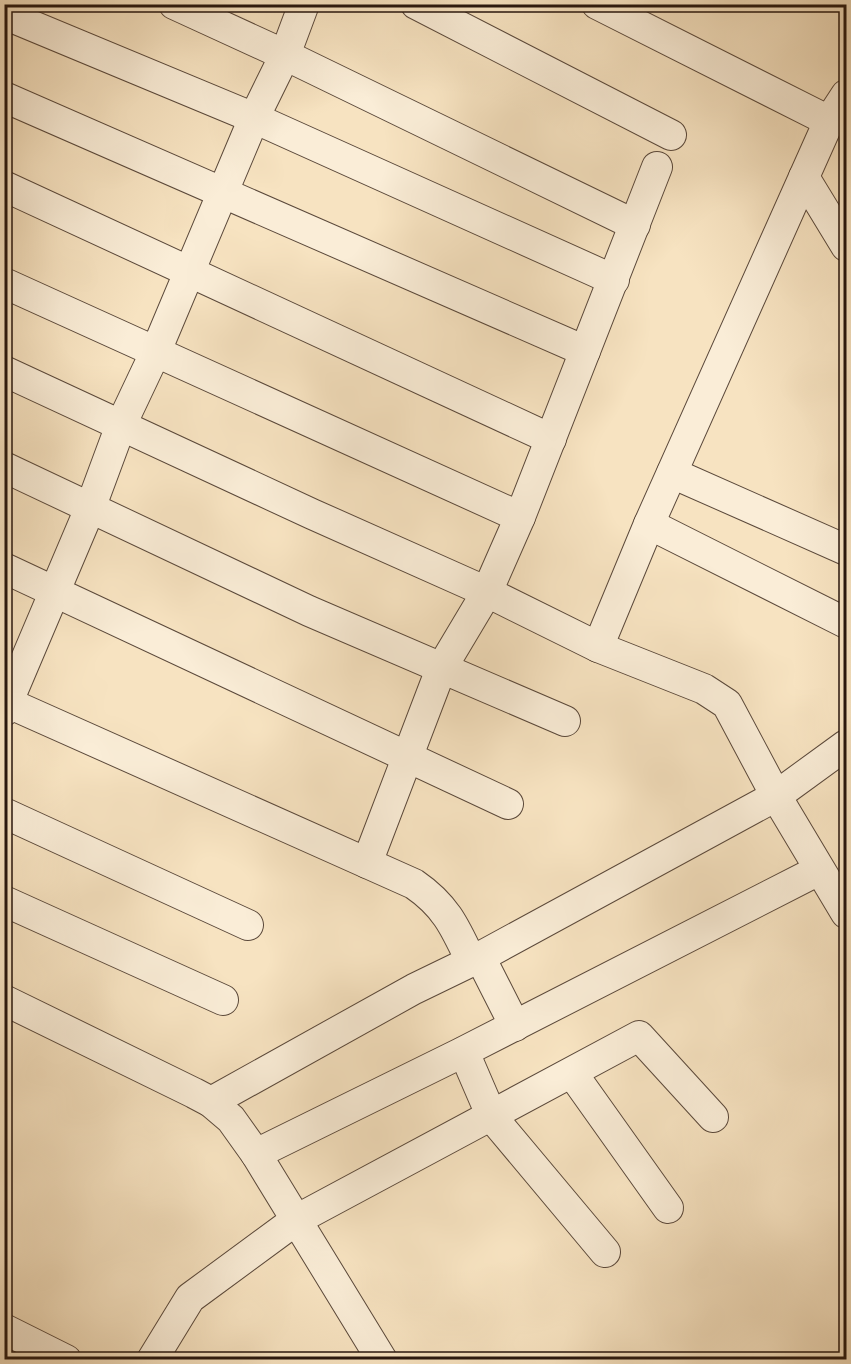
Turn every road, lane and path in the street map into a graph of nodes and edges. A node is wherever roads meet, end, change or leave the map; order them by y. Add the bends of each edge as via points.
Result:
1 (174, 4) edge
2 (304, 4) edge
3 (416, 4) edge
4 (597, 4) edge
5 (4, 14) edge
6 (285, 55) junction
7 (846, 95) edge
8 (4, 97) edge
9 (254, 118) junction
10 (829, 121) junction
11 (671, 135) dead end
12 (657, 167) dead end
13 (804, 177) junction
14 (4, 186) edge
15 (223, 191) junction
16 (635, 225) junction
17 (846, 246) edge
18 (189, 272) junction
19 (614, 280) junction
20 (4, 283) edge
21 (156, 351) junction
22 (585, 351) junction
23 (4, 371) edge
24 (121, 425) junction
25 (551, 439) junction
26 (4, 467) edge
27 (672, 473) junction
28 (91, 506) junction
29 (520, 517) junction
30 (649, 524) junction
31 (846, 550) edge
32 (4, 568) edge
33 (54, 592) junction
34 (487, 592) junction
35 (846, 623) edge
36 (598, 647) junction
37 (441, 669) junction
38 (6, 705) edge
39 (565, 721) dead end
40 (846, 745) edge
41 (409, 757) junction
42 (776, 796) junction
43 (508, 804) dead end
44 (4, 813) edge
45 (367, 863) junction
46 (819, 870) junction
47 (4, 901) edge
48 (846, 913) edge
49 (248, 925) dead end
50 (475, 959) junction
51 (4, 1000) edge
52 (223, 1000) dead end
53 (515, 1026) junction
54 (464, 1052) junction
55 (572, 1073) junction
56 (211, 1102) junction
57 (492, 1117) junction
58 (713, 1117) dead end
59 (256, 1154) junction
60 (668, 1208) dead end
61 (296, 1220) junction
62 (606, 1252) dead end
63 (4, 1329) edge
64 (54, 1357) edge
65 (152, 1359) edge
66 (382, 1359) edge

1 - 6 street
2 - 6 street
3 - 11 street
4 - 10 street
5 - 9 street
6 - 9 street
6 - 16 street
7 - 10 street
8 - 15 street
9 - 15 street
9 - 19 street
10 - 13 street
12 - 16 street
13 - 17 street
13 - 27 street
14 - 18 street
15 - 18 street
15 - 22 street
16 - 19 street
18 - 21 street
18 - 25 street
19 - 22 street
20 - 21 street
21 - 24 street
21 - 29 street
22 - 25 street
23 - 24 street
24 - 28 street
24 - 34 street
25 - 29 street
26 - 28 street
27 - 30 street
27 - 31 street
28 - 33 street
28 - 37 street via 309,611
29 - 34 street
30 - 35 street
30 - 36 street
32 - 33 street
33 - 38 street
33 - 41 street
34 - 36 street
34 - 37 street
36 - 42 street via 704,689 727,704
37 - 39 street
37 - 41 street
38 - 45 street
40 - 42 street
41 - 43 street
41 - 45 street
42 - 46 street
42 - 50 street
44 - 49 street
45 - 50 street via 432,896 445,909
46 - 48 street
46 - 53 street
47 - 52 street
50 - 53 street
50 - 56 street
51 - 56 street
53 - 54 street
54 - 57 street
54 - 59 street
55 - 57 street
55 - 58 street via 639,1036
55 - 60 street
56 - 59 street via 231,1119
57 - 61 street
57 - 62 street
59 - 61 street
61 - 65 street via 190,1298
61 - 66 street
63 - 64 street

